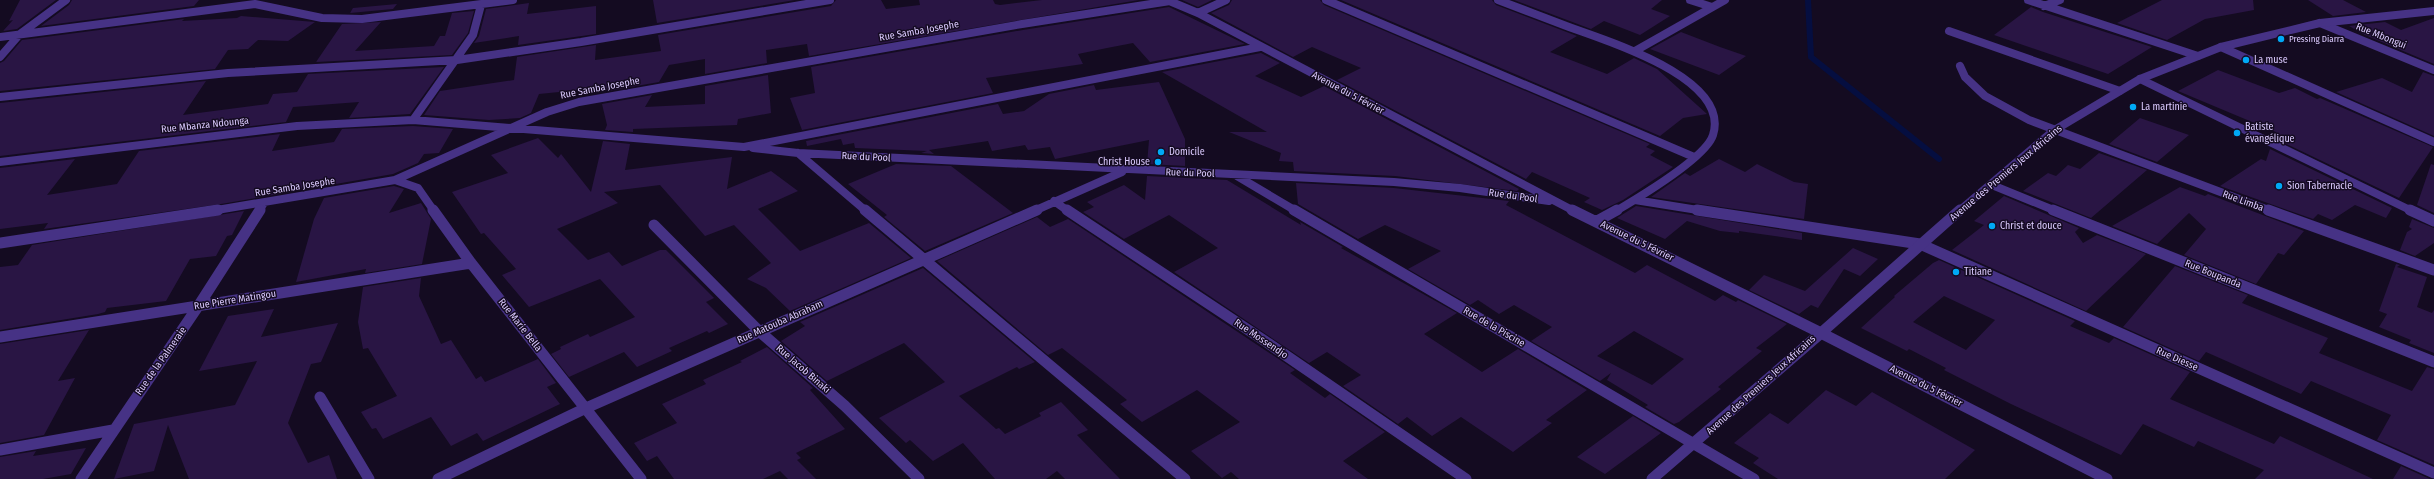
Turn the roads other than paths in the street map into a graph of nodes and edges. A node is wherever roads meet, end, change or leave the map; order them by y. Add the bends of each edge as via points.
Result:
1 (66, 0) edge
2 (513, 0) edge
3 (830, 0) edge
4 (1226, 0) edge
5 (1326, 0) edge
6 (1498, 0) edge
7 (1690, 0) edge
8 (1725, 0) edge
9 (2028, 0) edge
10 (2060, 0) edge
11 (1168, 1) edge
12 (481, 5) junction
13 (2044, 6) junction
14 (1712, 7) junction
15 (2434, 11) edge
16 (1198, 14) junction
17 (2320, 22) junction
18 (1949, 31) dead end
19 (20, 34) junction
20 (0, 37) edge
21 (1260, 47) junction
22 (2221, 47) junction
23 (1635, 51) junction
24 (2198, 56) junction
25 (0, 57) edge
26 (457, 60) junction
27 (1960, 66) dead end
28 (2434, 70) edge
29 (2140, 79) junction
30 (2120, 91) junction
31 (0, 97) edge
32 (413, 120) junction
33 (516, 128) junction
34 (2053, 131) junction
35 (2434, 142) edge
36 (744, 147) junction
37 (798, 153) junction
38 (1694, 157) junction
39 (0, 162) edge
40 (1124, 171) junction
41 (1235, 175) junction
42 (395, 180) junction
43 (1992, 185) junction
44 (1635, 200) junction
45 (1054, 201) junction
46 (264, 202) junction
47 (1557, 202) junction
48 (1597, 221) junction
49 (2434, 221) edge
50 (654, 225) dead end
51 (0, 243) edge
52 (1920, 244) junction
53 (922, 259) junction
54 (471, 263) junction
55 (2434, 270) edge
56 (199, 305) junction
57 (759, 331) junction
58 (1821, 333) junction
59 (0, 336) edge
60 (2434, 362) edge
61 (320, 397) dead end
62 (586, 408) junction
63 (113, 430) junction
64 (1695, 444) junction
65 (0, 450) edge
66 (2434, 474) edge
67 (81, 479) edge
68 (369, 479) edge
69 (438, 479) edge
70 (641, 479) edge
71 (919, 479) edge
72 (1185, 479) edge
73 (1466, 479) edge
74 (1652, 479) edge
75 (1754, 479) edge
76 (2108, 479) edge

1 - 19 street
2 - 12 street
3 - 26 street
4 - 16 street
5 - 38 street
6 - 23 street
7 - 14 street
8 - 14 street
9 - 13 street
10 - 13 street
11 - 16 street, Avenue du 5 Février
11 - 33 street, Rue Samba Josephe via 1022,24 579,102 547,112
12 - 19 street via 362,19 322,18 255,4
12 - 26 street via 473,35
13 - 24 street
14 - 23 street
15 - 17 street, Avenue des Premiers Jeux Africains
16 - 21 street, Avenue du 5 Février
17 - 22 street, Avenue des Premiers Jeux Africains
17 - 28 street, Rue Mbongui
18 - 30 street
19 - 20 street
19 - 25 street
21 - 36 street
21 - 47 street, Avenue du 5 Février
22 - 24 street, Avenue des Premiers Jeux Africains
22 - 35 street
23 - 38 street via 1678,76 1700,92 1710,104 1714,119 1713,135
24 - 29 street, Avenue des Premiers Jeux Africains
26 - 31 street via 228,73
26 - 32 street
27 - 34 street, Rue Limba via 1964,76 1981,92 2008,110
29 - 30 street, Avenue des Premiers Jeux Africains
29 - 49 street
30 - 34 street, Avenue des Premiers Jeux Africains
32 - 33 street, Rue Mbanza Ndounga
32 - 39 street, Rue Mbanza Ndounga via 297,126
33 - 36 street, Rue Mbanza Ndounga
33 - 42 street, Rue Samba Josephe
34 - 43 street, Avenue des Premiers Jeux Africains
34 - 55 street, Rue Limba
36 - 37 street, Rue du Pool
37 - 40 street, Rue du Pool
37 - 53 street
38 - 44 street
40 - 41 street, Rue du Pool
40 - 45 street, Rue Matouba Abraham
41 - 47 street, Rue du Pool via 1394,182 1460,188
41 - 64 street, Rue de la Piscine
42 - 46 street, Rue Samba Josephe
42 - 54 street, Rue Marie Bella via 418,188
43 - 52 street, Avenue des Premiers Jeux Africains
43 - 60 street, Rue Boupanda
44 - 48 street
44 - 52 street, Rue Diesse
45 - 53 street, Rue Matouba Abraham
45 - 73 street, Rue Mossendjo
46 - 51 street, Rue Samba Josephe
46 - 56 street, Rue de la Palmeraie
47 - 48 street, Avenue du 5 Février
48 - 58 street, Avenue du 5 Février
50 - 57 street, Rue Jacob Binaki
52 - 58 street, Avenue des Premiers Jeux Africains
52 - 66 street, Rue Diesse
53 - 57 street, Rue Matouba Abraham
53 - 72 street
54 - 56 street, Rue Pierre Matingou
54 - 62 street, Rue Marie Bella
56 - 59 street, Rue Pierre Matingou
56 - 63 street, Rue de la Palmeraie
57 - 62 street, Rue Matouba Abraham
57 - 71 street, Rue Jacob Binaki via 845,406
58 - 64 street, Avenue des Premiers Jeux Africains
58 - 76 street, Avenue du 5 Février
61 - 68 street
62 - 69 street, Rue Matouba Abraham
62 - 70 street, Rue Marie Bella
63 - 65 street
63 - 67 street, Rue de la Palmeraie
64 - 74 street, Avenue des Premiers Jeux Africains
64 - 75 street, Rue de la Piscine

